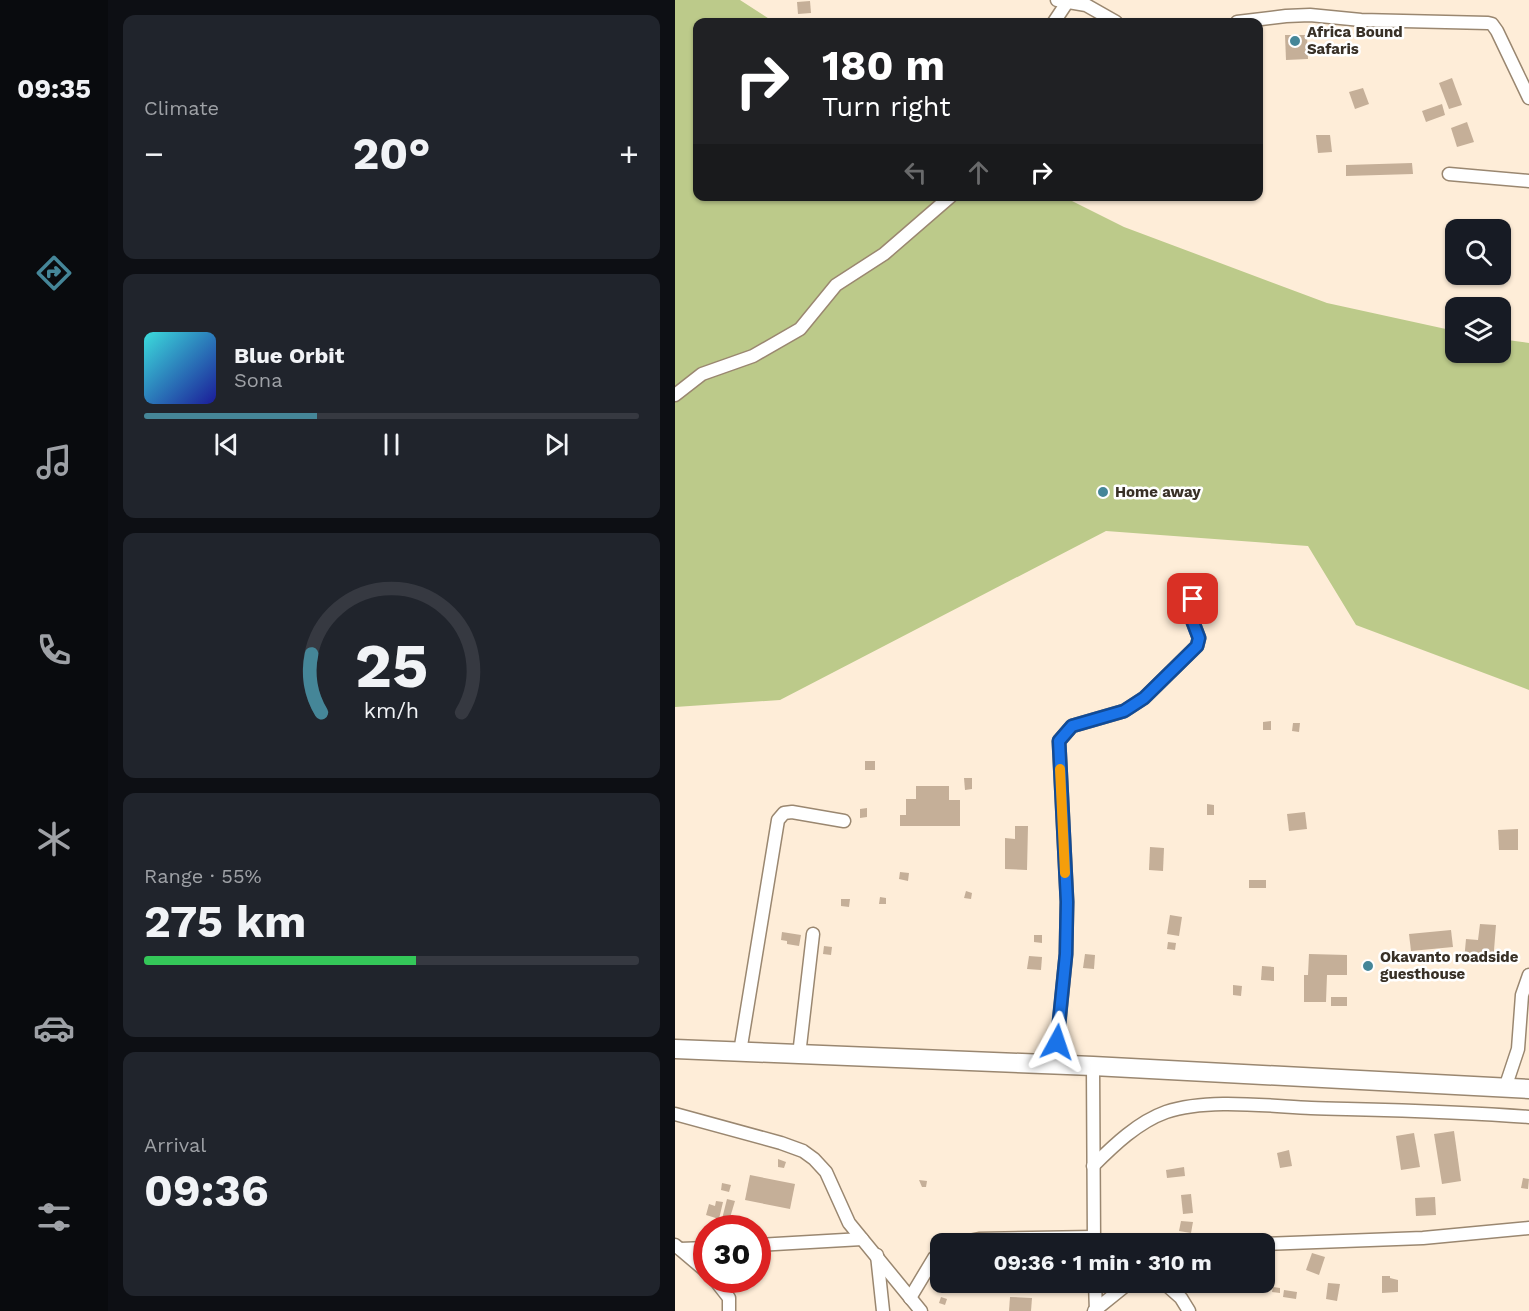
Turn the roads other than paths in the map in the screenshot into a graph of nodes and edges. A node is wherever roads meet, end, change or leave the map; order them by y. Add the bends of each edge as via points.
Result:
1 (1063, 1) edge
2 (1056, 18) edge
3 (1109, 18) edge
4 (1263, 19) edge
5 (1529, 98) edge
6 (1449, 174) dead end
7 (1529, 182) edge
8 (945, 201) edge
9 (675, 395) edge
10 (1193, 599) dead end
11 (844, 821) dead end
12 (813, 934) dead end
13 (1529, 975) edge
14 (675, 1049) edge
15 (740, 1052) junction
16 (799, 1054) junction
17 (1523, 1057) edge
18 (1055, 1065) junction
19 (1093, 1066) junction
20 (1505, 1088) junction
21 (1529, 1089) edge
22 (675, 1114) edge
23 (1529, 1117) edge
24 (1093, 1166) junction
25 (1529, 1227) edge
26 (1094, 1233) edge
27 (862, 1239) junction
28 (1275, 1243) edge
29 (771, 1244) edge
30 (677, 1247) edge
31 (693, 1248) edge
32 (877, 1255) junction
33 (693, 1260) edge
34 (930, 1265) edge
35 (725, 1293) edge
36 (1095, 1293) edge
37 (1116, 1293) edge
38 (1175, 1293) edge
39 (910, 1298) junction
40 (1095, 1310) edge
41 (729, 1311) edge
42 (883, 1311) edge
43 (921, 1311) edge
44 (1189, 1311) edge

1 - 2 street
1 - 3 street via 1086,5
4 - 5 street via 1310,15 1361,21 1492,24
6 - 7 street
8 - 9 street via 884,254 836,285 800,329 753,356 702,374
10 - 18 street via 1191,617 1199,638 1197,646 1135,705 1072,726 1059,741 1067,918
11 - 15 street via 792,812 784,813 778,820
12 - 16 street
13 - 17 street via 1523,995
14 - 15 main road
15 - 16 main road
16 - 18 main road
17 - 20 street
18 - 19 main road
19 - 20 main road
19 - 24 street
20 - 21 main road
22 - 27 street via 803,1151 826,1172 844,1213
23 - 24 street via 1222,1104 1167,1112 1150,1119
24 - 26 street
25 - 28 street via 1423,1238
27 - 29 street
27 - 32 street
30 - 31 street
30 - 33 street
32 - 39 street
32 - 42 street
34 - 39 street
35 - 41 street
36 - 40 street
37 - 40 street
38 - 44 street
39 - 43 street

